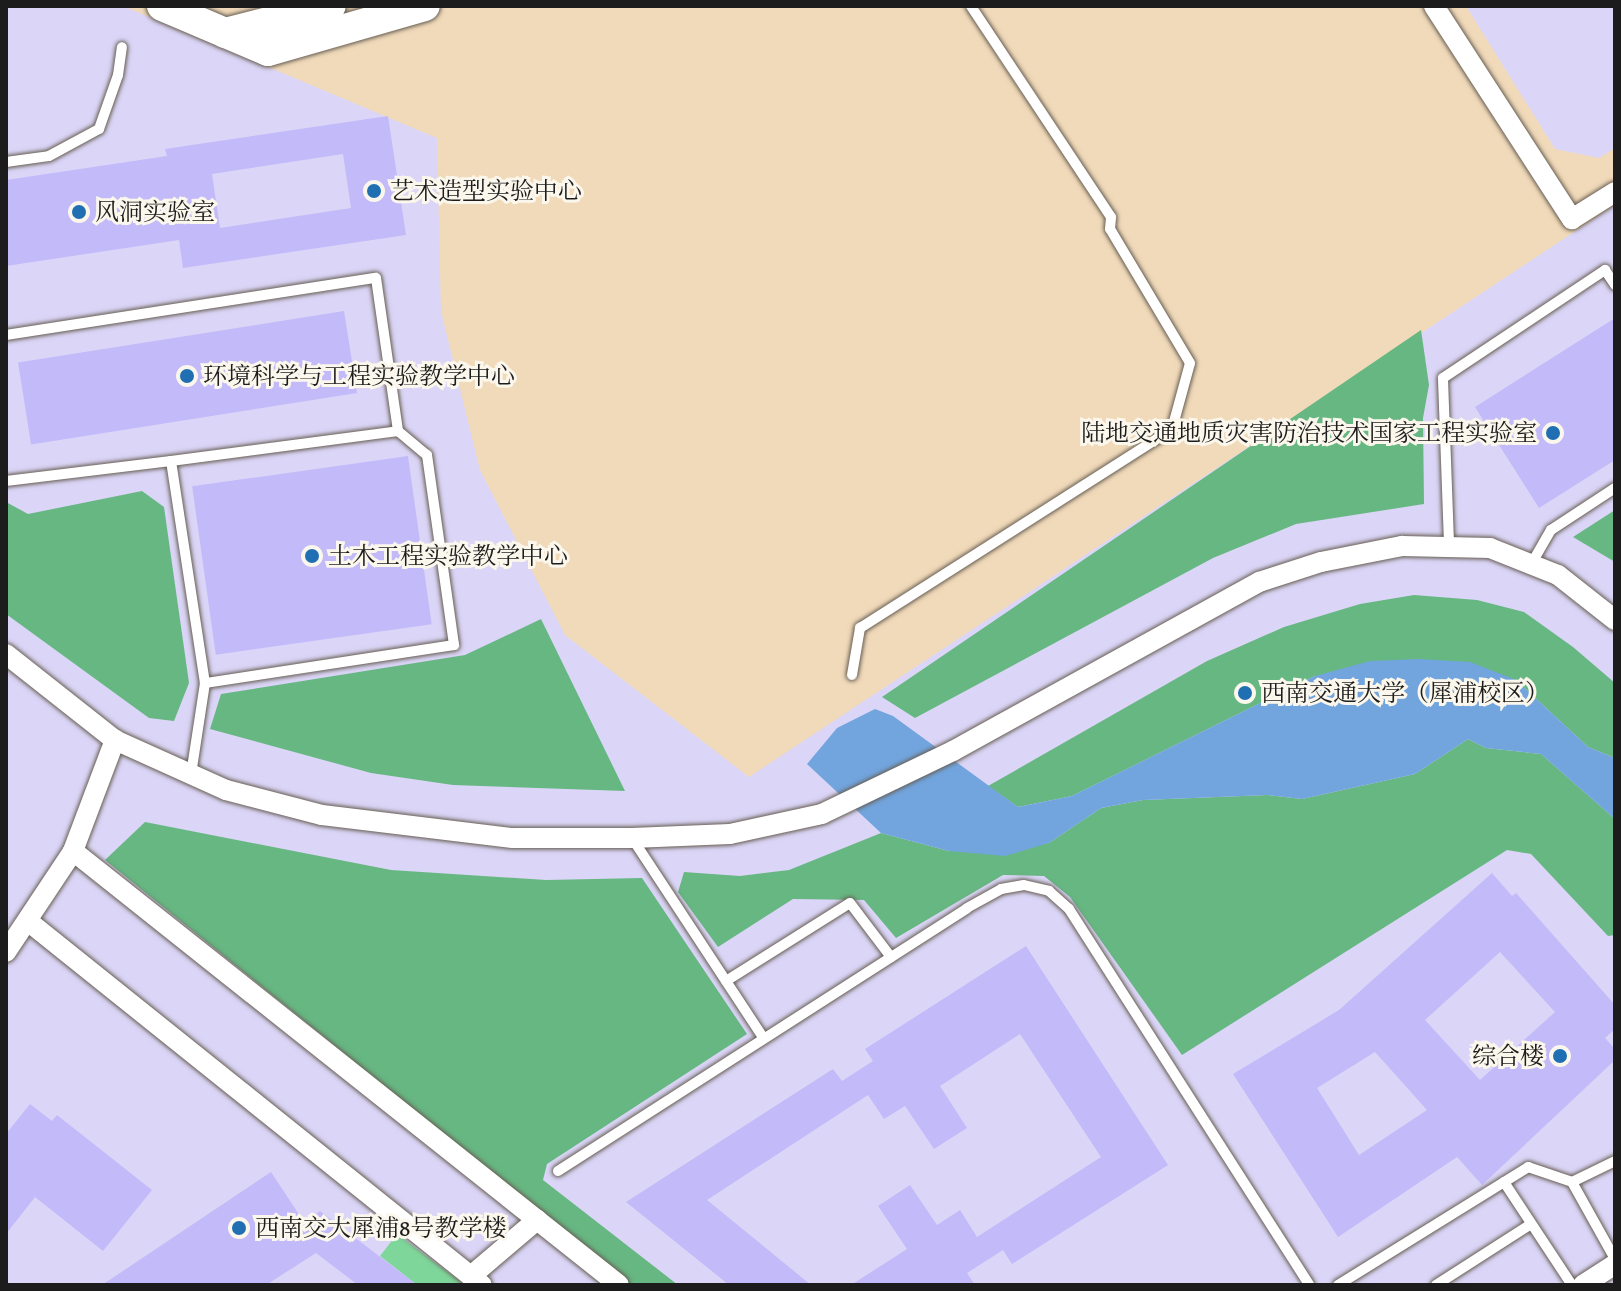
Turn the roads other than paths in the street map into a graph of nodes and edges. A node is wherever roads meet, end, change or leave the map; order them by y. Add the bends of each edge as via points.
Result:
1 (162, 6) edge
2 (331, 6) edge
3 (425, 6) edge
4 (971, 6) edge
5 (1434, 6) edge
6 (225, 33) junction
7 (122, 47) dead end
8 (6, 162) edge
9 (1615, 192) edge
10 (1615, 285) edge
11 (6, 335) edge
12 (398, 431) junction
13 (171, 461) junction
14 (6, 481) edge
15 (1615, 488) edge
16 (1449, 543) junction
17 (1533, 561) junction
18 (1615, 620) edge
19 (6, 654) edge
20 (852, 675) dead end
21 (205, 683) junction
22 (115, 740) junction
23 (191, 776) junction
24 (632, 838) junction
25 (73, 851) junction
26 (29, 922) junction
27 (6, 952) edge
28 (891, 957) junction
29 (726, 981) junction
30 (764, 1039) junction
31 (1615, 1161) edge
32 (558, 1171) dead end
33 (1504, 1182) junction
34 (1572, 1182) junction
35 (537, 1220) junction
36 (1531, 1224) junction
37 (1615, 1262) edge
38 (476, 1281) edge
39 (619, 1285) edge
40 (1309, 1285) edge
41 (1338, 1285) edge
42 (1436, 1285) edge
43 (1572, 1285) edge
44 (1583, 1285) edge

1 - 6 street
2 - 6 street
3 - 6 street via 268,51
4 - 20 lane via 1111,217 1110,229 1190,363 1172,429 860,628
5 - 9 street via 1572,219
7 - 8 lane via 99,129 49,156
10 - 16 lane via 1605,270 1443,378
11 - 12 lane via 376,278
12 - 13 lane
12 - 21 lane via 427,455 454,645
13 - 14 lane
13 - 21 lane
15 - 17 lane via 1551,530
16 - 17 street
16 - 24 street via 1321,562 1259,582 953,751 822,814 730,834
17 - 18 street
19 - 22 street
21 - 23 lane
22 - 23 street
22 - 25 street
23 - 24 street via 322,815 513,838
24 - 29 lane
25 - 26 street
25 - 35 street
26 - 27 street
26 - 38 street
28 - 29 lane via 850,903
28 - 30 lane
28 - 40 lane via 1001,889 1024,885 1049,891 1069,909 1177,1072
29 - 30 lane
30 - 32 lane
31 - 34 lane
33 - 34 lane via 1528,1167
33 - 36 lane
33 - 41 lane
34 - 37 lane
35 - 38 street
35 - 39 street
36 - 42 lane
36 - 43 lane
37 - 44 street

